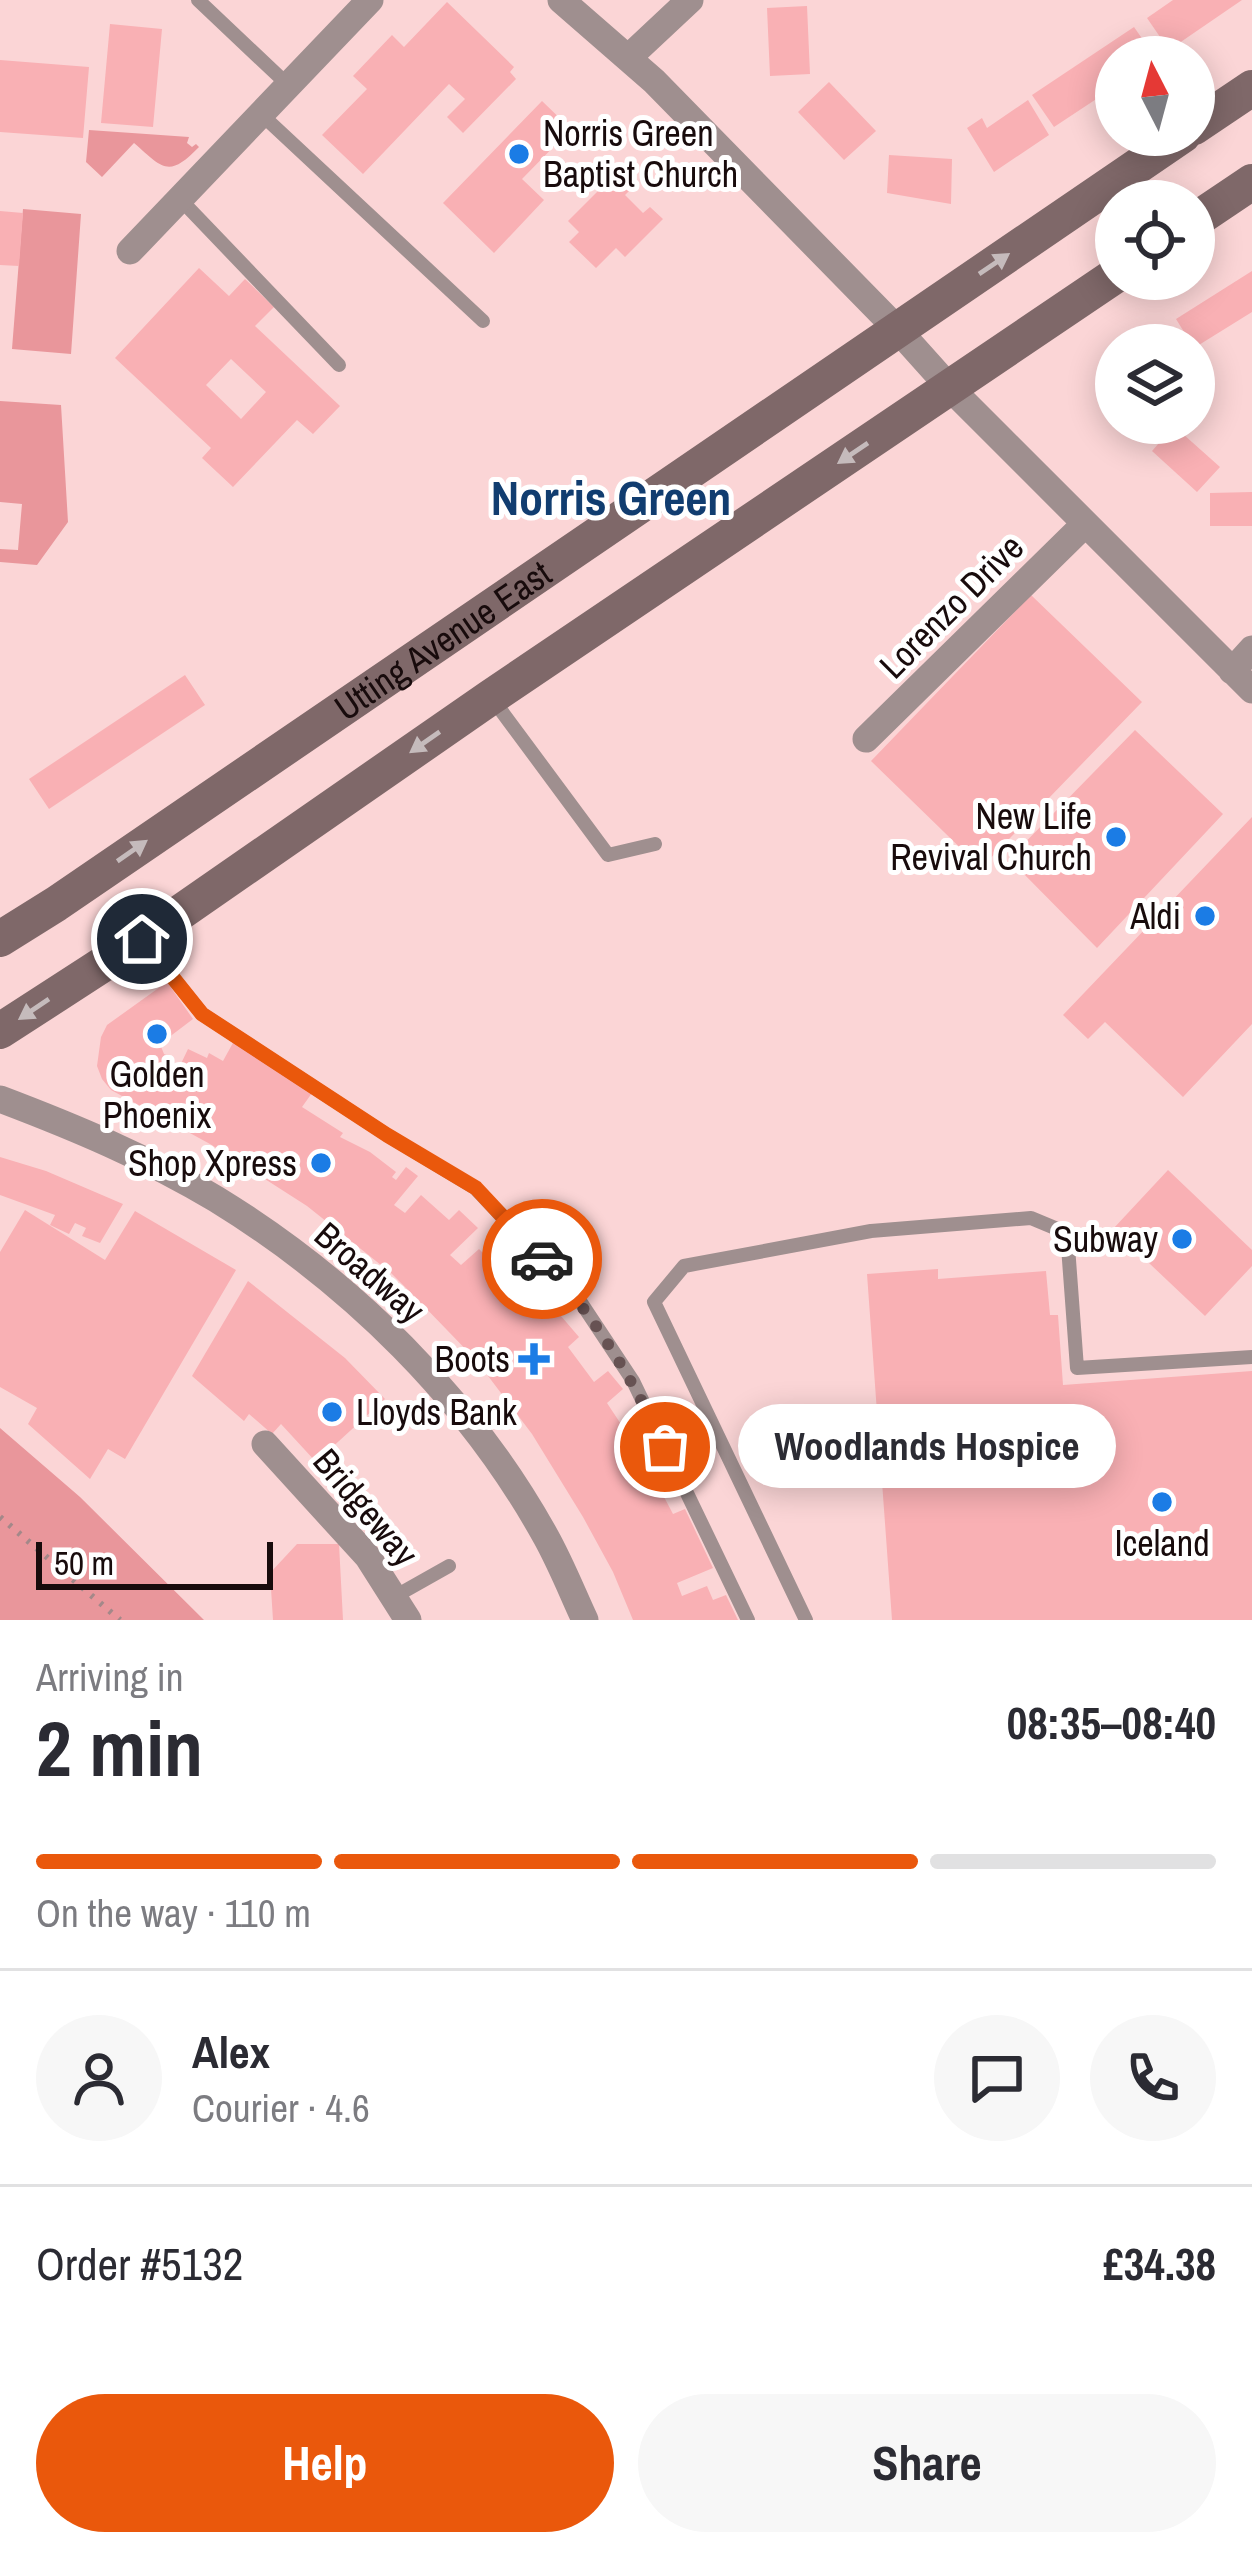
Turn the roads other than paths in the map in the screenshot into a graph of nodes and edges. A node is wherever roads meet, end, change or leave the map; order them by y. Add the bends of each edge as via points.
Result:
1 (198, 0) edge
2 (370, 0) edge
3 (561, 0) edge
4 (689, 0) edge
5 (628, 58) junction
6 (288, 86) junction
7 (1252, 88) edge
8 (261, 114) junction
9 (1215, 114) edge
10 (1152, 156) edge
11 (1252, 182) edge
12 (179, 199) junction
13 (1215, 207) edge
14 (130, 251) dead end
15 (1095, 288) edge
16 (483, 322) dead end
17 (898, 330) junction
18 (339, 365) dead end
19 (950, 388) junction
20 (1085, 524) junction
21 (1252, 649) edge
22 (1242, 681) edge
23 (490, 697) junction
24 (866, 739) dead end
25 (655, 844) dead end
26 (0, 939) edge
27 (142, 939) junction
28 (0, 1031) edge
29 (0, 1099) edge
30 (1252, 1357) edge
31 (265, 1444) dead end
32 (449, 1566) dead end
33 (401, 1608) edge
34 (585, 1620) edge
35 (748, 1620) edge
36 (806, 1620) edge

1 - 6 lane
2 - 6 street
3 - 5 street
4 - 5 street
5 - 17 street
6 - 8 street
7 - 9 street
8 - 12 street
8 - 16 lane
17 -> 10 street, Utting Avenue East
11 - 13 street
12 - 14 street
12 - 18 lane
15 - 19 street, Utting Avenue East
17 - 19 street
26 -> 17 street, Utting Avenue East
19 - 20 street
19 -> 23 street, Utting Avenue East
20 - 22 street
20 - 24 street, Lorenzo Drive
21 - 22 street
23 - 25 lane via 608,855
23 -> 27 street, Utting Avenue East
27 -> 28 street, Utting Avenue East
27 - 35 lane via 202,1014 476,1188 578,1298 633,1382
29 - 34 street, Broadway via 215,1199 346,1294 411,1354 497,1460
30 - 36 lane via 1077,1368 1067,1233 1031,1218 871,1231 684,1266 654,1302
31 - 33 street, Bridgeway via 368,1557
32 - 33 lane

